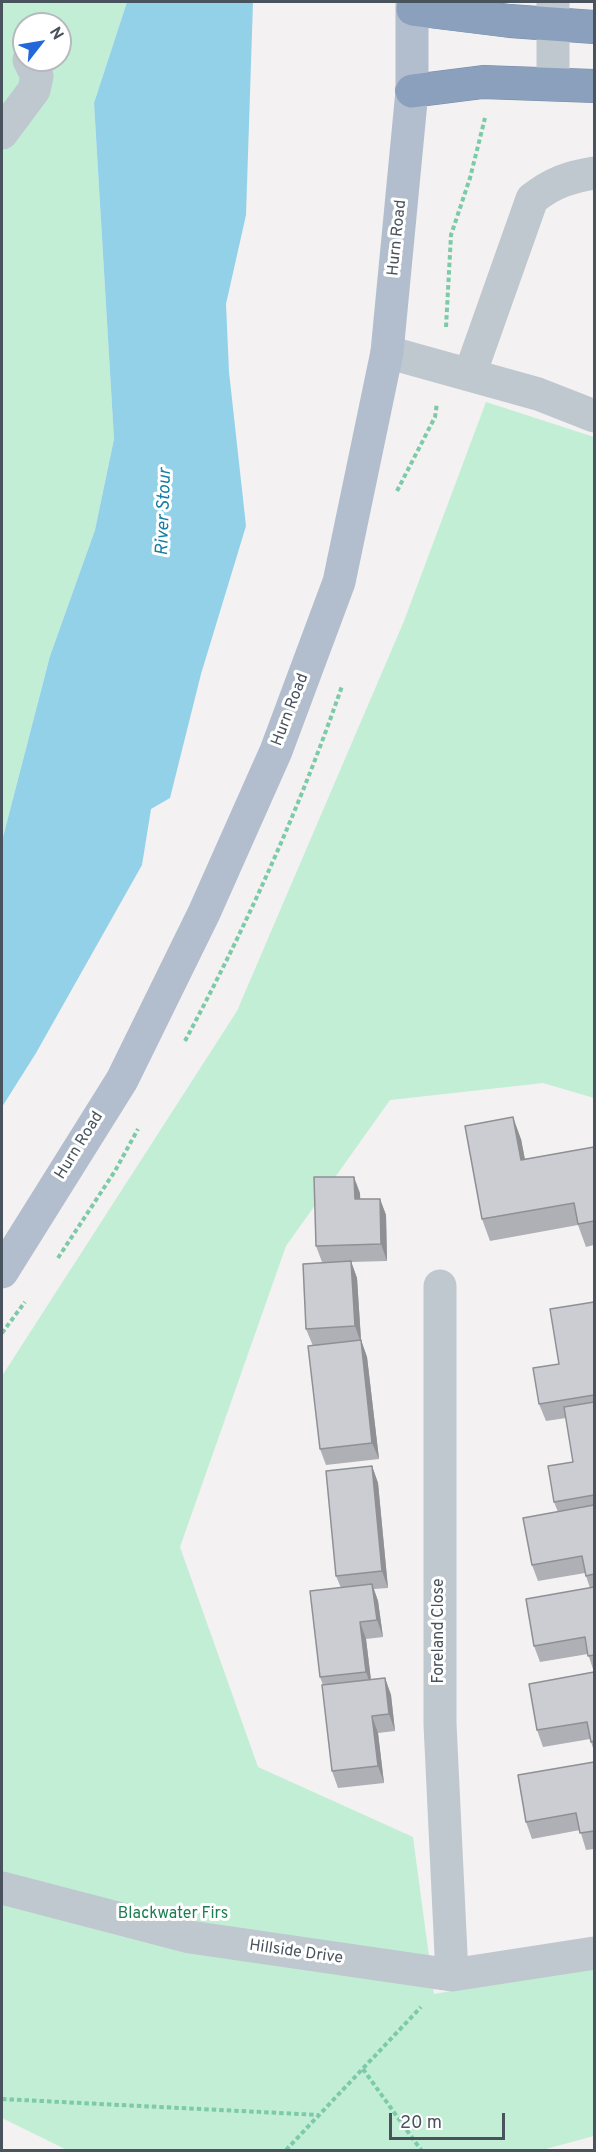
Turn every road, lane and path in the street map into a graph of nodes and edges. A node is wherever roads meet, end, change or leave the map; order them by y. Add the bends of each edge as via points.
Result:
1 (413, 5) edge
2 (501, 11) edge
3 (553, 13) edge
4 (594, 27) edge
5 (35, 72) edge
6 (552, 84) junction
7 (594, 86) edge
8 (412, 90) junction
9 (2, 133) edge
10 (594, 173) edge
11 (387, 352) junction
12 (470, 374) junction
13 (594, 416) edge
14 (2, 1272) edge
15 (440, 1286) dead end
16 (2, 1888) edge
17 (594, 1953) edge
18 (452, 1976) junction
19 (363, 2069) junction
20 (2, 2099) edge
21 (319, 2115) junction
22 (286, 2151) edge
23 (421, 2151) edge

1 - 2 highway
1 - 8 main road, Hurn Road
2 - 3 highway
3 - 4 highway
3 - 6 street
5 - 9 street via 34,90
6 - 7 highway
6 - 8 highway via 483,82
8 - 11 main road, Hurn Road
10 - 12 street via 568,177 532,199
11 - 12 street
11 - 14 main road, Hurn Road via 339,582 276,751 204,913 122,1080
12 - 13 street
15 - 18 street, Foreland Close via 440,1724
16 - 18 street, Hillside Drive via 190,1937
17 - 18 street, Hillside Drive
18 - 19 path
19 - 21 path
19 - 23 path
20 - 21 path
21 - 22 path

